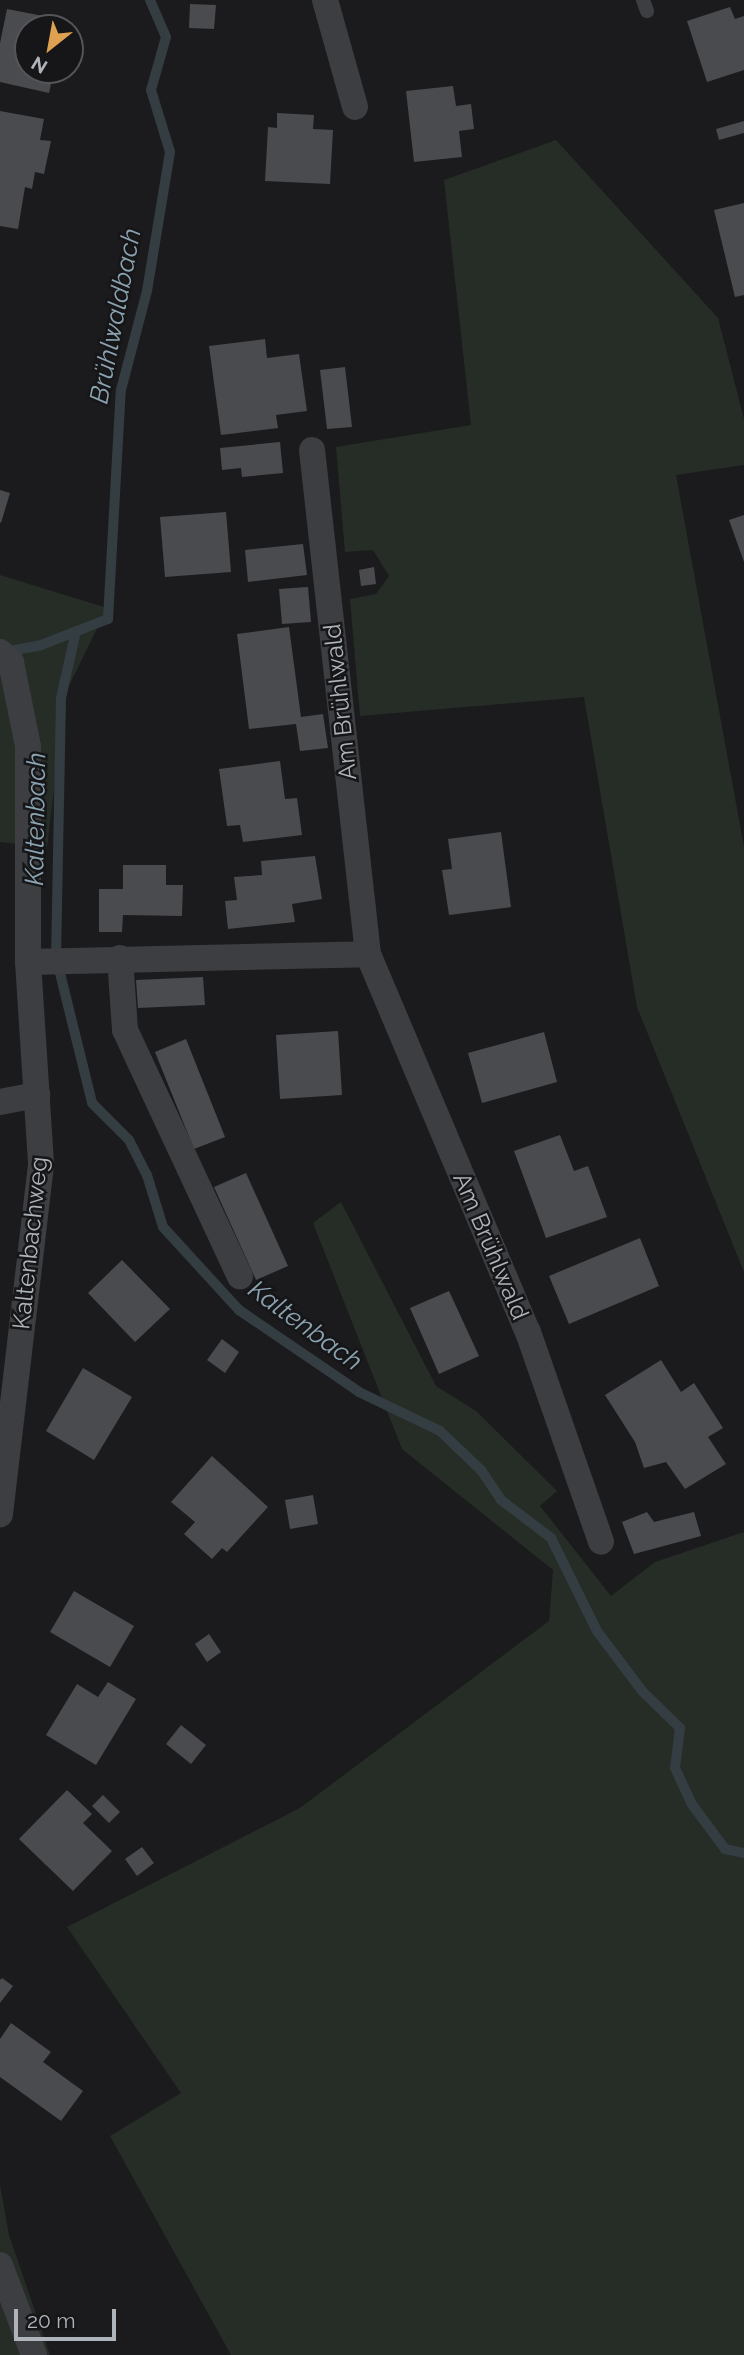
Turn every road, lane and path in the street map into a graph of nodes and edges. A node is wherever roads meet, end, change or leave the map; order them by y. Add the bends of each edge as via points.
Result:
1 (325, 0) edge
2 (355, 107) dead end
3 (312, 450) dead end
4 (5, 657) edge
5 (368, 954) junction
6 (120, 958) junction
7 (28, 962) junction
8 (37, 1095) junction
9 (0, 1102) edge
10 (240, 1277) dead end
11 (0, 1515) edge
12 (601, 1542) dead end
13 (0, 2265) edge
14 (34, 2355) edge

1 - 2 street
3 - 5 street, Am Brühlwald
4 - 7 street, Kaltenbachweg via 28,746
5 - 6 street
5 - 12 street, Am Brühlwald via 528,1332
6 - 7 street
6 - 10 street via 125,1030
7 - 8 street, Kaltenbachweg
8 - 9 street
8 - 11 street, Kaltenbachweg via 41,1165
13 - 14 street

